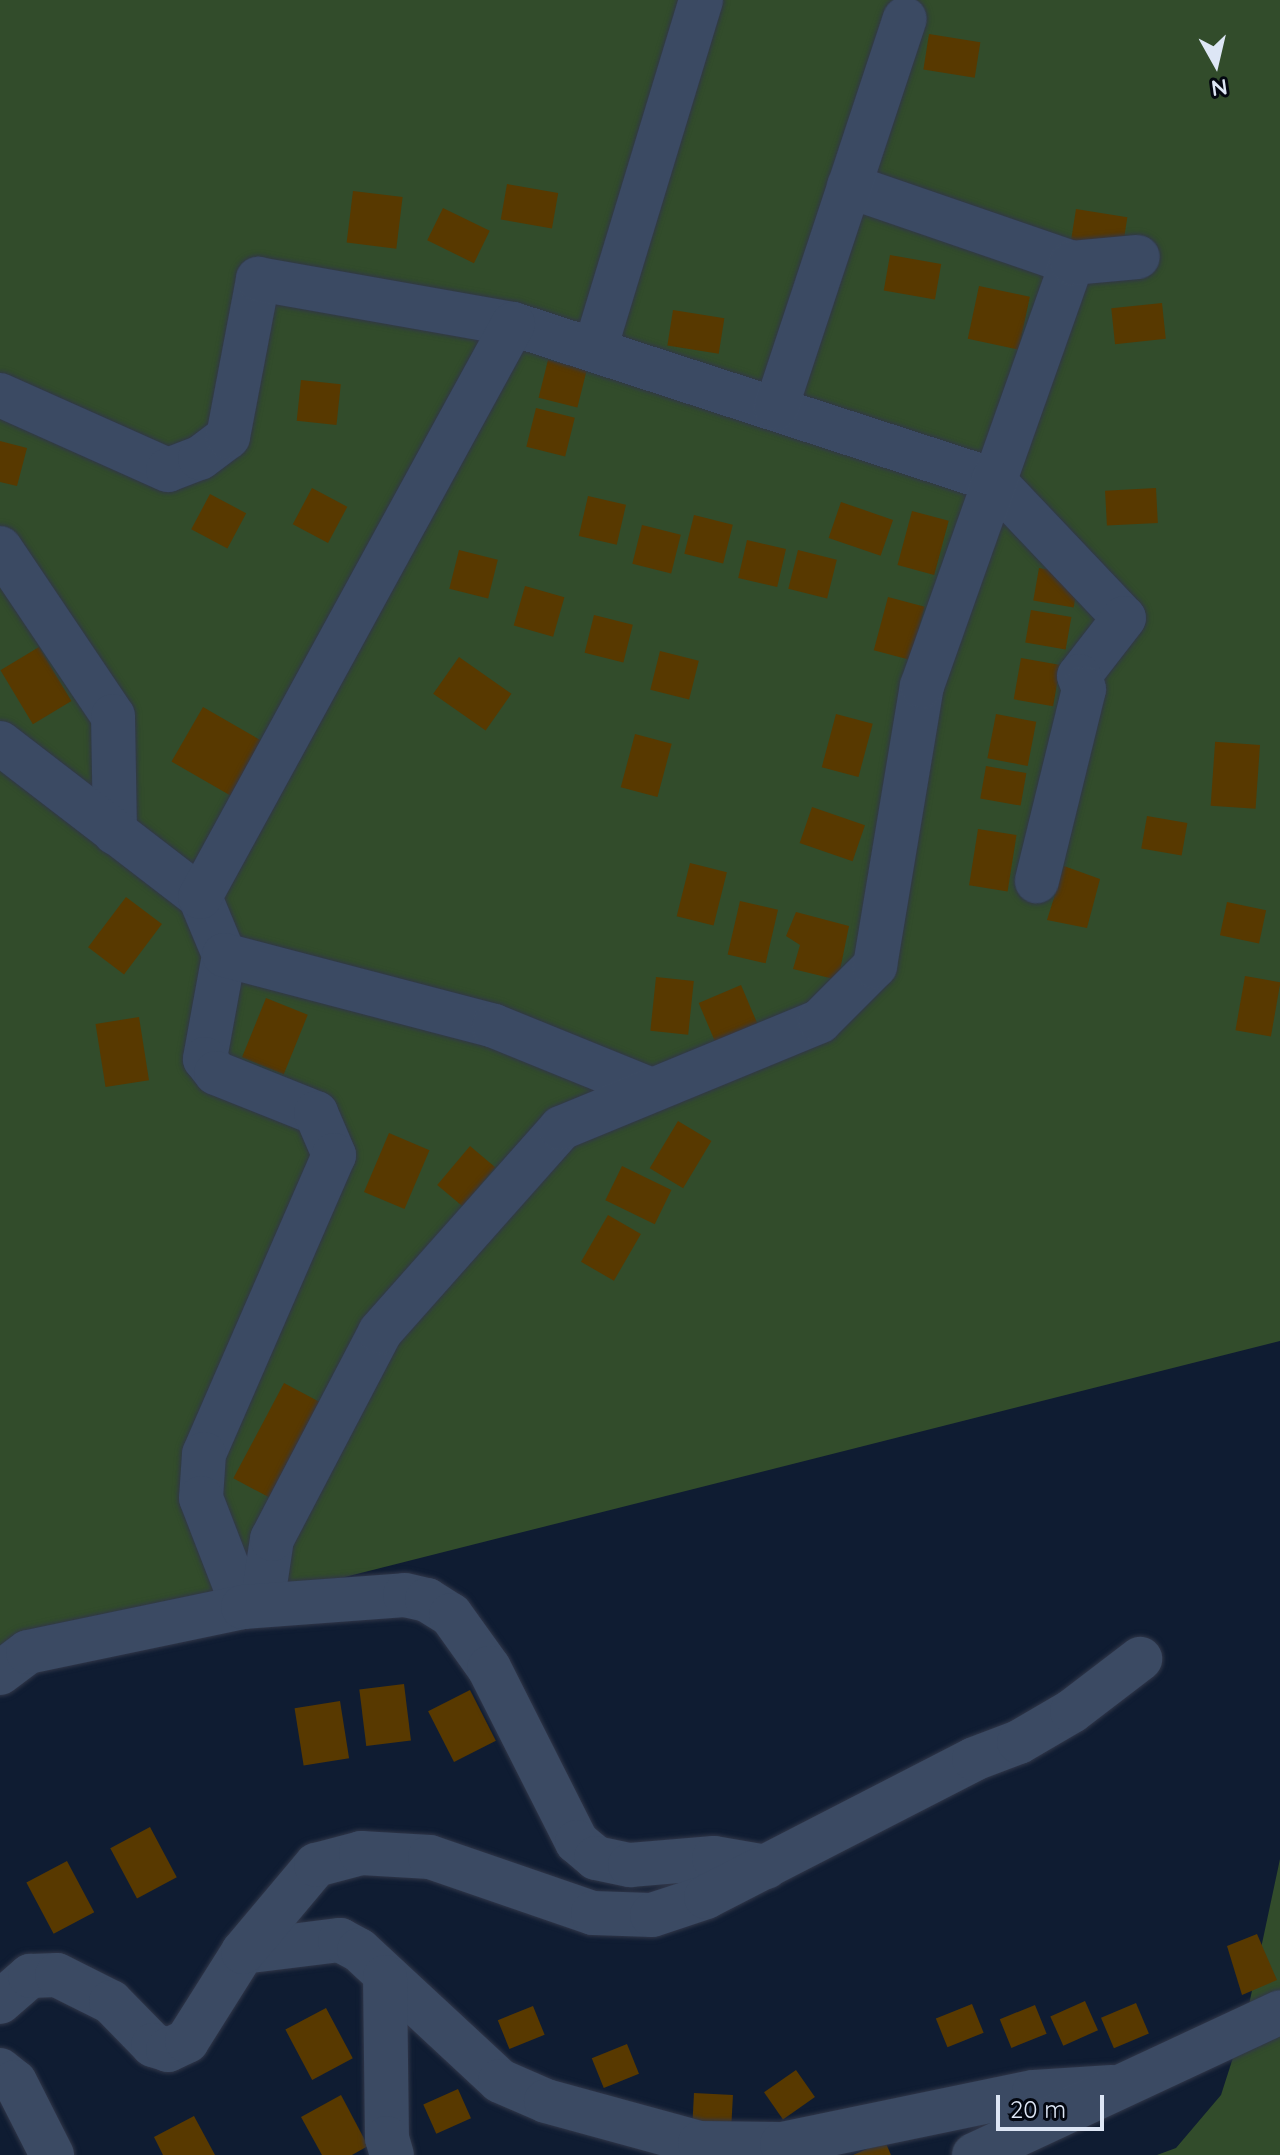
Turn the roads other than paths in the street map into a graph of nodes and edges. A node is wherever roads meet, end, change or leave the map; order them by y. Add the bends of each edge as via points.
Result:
1 (701, 0) edge
2 (905, 19) dead end
3 (849, 186) junction
4 (1138, 257) dead end
5 (1072, 263) junction
6 (513, 324) junction
7 (595, 349) junction
8 (0, 395) edge
9 (776, 408) junction
10 (993, 480) junction
11 (0, 548) edge
12 (0, 743) edge
13 (115, 833) junction
14 (1037, 881) dead end
15 (200, 897) junction
16 (224, 955) junction
17 (649, 1089) junction
18 (253, 1606) junction
19 (1140, 1659) dead end
20 (0, 1673) edge
21 (766, 1867) junction
22 (243, 1952) junction
23 (385, 1977) junction
24 (0, 2002) edge
25 (1280, 2012) edge
26 (0, 2070) edge
27 (1112, 2087) junction
28 (52, 2155) edge
29 (392, 2155) edge
30 (974, 2155) edge

1 - 7 street
2 - 3 street
3 - 5 street
3 - 9 street
4 - 5 street
5 - 10 street
6 - 7 street
6 - 8 street via 258,279 228,437 200,458 168,470
6 - 15 street
7 - 9 street
9 - 10 street
10 - 14 street via 1124,618 1079,676 1084,689
10 - 17 street via 922,686 875,966 820,1021
11 - 13 street via 113,716
12 - 13 street
13 - 15 street
15 - 16 street
16 - 17 street via 494,1026
16 - 18 street via 205,1059 216,1073 316,1113 334,1155 204,1454 201,1498
17 - 18 street via 561,1128 380,1332 272,1539
18 - 20 street via 28,1652
18 - 21 street via 405,1595 427,1600 451,1615 489,1668 577,1842 596,1858 630,1865 714,1858
19 - 21 street via 1072,1711 1019,1742
21 - 22 street via 706,1897 652,1915 593,1913 430,1857 361,1853 316,1865
22 - 23 street via 340,1940 359,1950
22 - 24 street via 187,2041 168,2050 153,2045 111,2002 57,1975 30,1976
23 - 27 street via 500,2081 546,2101 700,2143 782,2144 1034,2092
23 - 29 street via 387,2138
25 - 27 street
26 - 28 street via 15,2082
27 - 30 street

